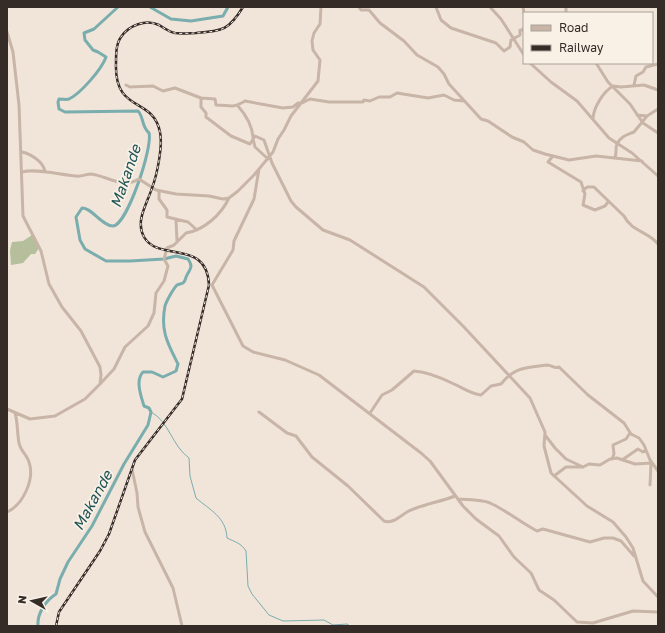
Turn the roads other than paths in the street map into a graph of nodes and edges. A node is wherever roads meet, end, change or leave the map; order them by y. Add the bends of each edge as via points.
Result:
1 (321, 7) edge
2 (359, 7) edge
3 (436, 7) edge
4 (490, 7) edge
5 (523, 30) edge
6 (7, 32) edge
7 (512, 38) junction
8 (523, 54) edge
9 (531, 64) edge
10 (597, 64) edge
11 (658, 64) edge
12 (126, 85) dead end
13 (634, 85) junction
14 (613, 86) junction
15 (658, 90) edge
16 (201, 98) junction
17 (464, 101) junction
18 (300, 103) junction
19 (238, 106) junction
20 (658, 109) edge
21 (637, 115) junction
22 (647, 116) junction
23 (593, 119) junction
24 (642, 122) junction
25 (658, 133) edge
26 (253, 138) junction
27 (617, 143) junction
28 (22, 152) junction
29 (553, 156) junction
30 (269, 157) junction
31 (615, 157) junction
32 (642, 161) junction
33 (259, 169) junction
34 (22, 172) junction
35 (45, 172) junction
36 (658, 176) edge
37 (158, 190) junction
38 (583, 191) junction
39 (229, 198) junction
40 (608, 202) junction
41 (176, 220) junction
42 (197, 230) junction
43 (177, 240) junction
44 (658, 244) edge
45 (509, 374) junction
46 (100, 384) junction
47 (7, 409) edge
48 (259, 412) dead end
49 (15, 413) junction
50 (370, 413) junction
51 (630, 432) junction
52 (545, 434) junction
53 (544, 442) junction
54 (550, 442) junction
55 (646, 450) junction
56 (612, 459) junction
57 (622, 460) junction
58 (652, 464) junction
59 (583, 467) junction
60 (132, 469) dead end
61 (658, 471) edge
62 (554, 476) junction
63 (650, 485) dead end
64 (456, 498) junction
65 (7, 512) edge
66 (636, 557) junction
67 (658, 597) edge
68 (658, 612) edge
69 (577, 622) junction
70 (182, 626) edge
71 (582, 626) edge

1 - 18 street via 320,24 312,41 313,50 320,60 319,79
2 - 17 street via 361,10 369,10 417,55 438,67 448,84
3 - 7 street via 442,20 451,28 495,42 504,51 510,46
4 - 7 street via 501,18
5 - 7 street
6 - 28 street via 13,54
7 - 8 street
9 - 23 street via 577,101
10 - 14 street
11 - 13 street via 646,67 636,76
12 - 16 street via 153,86 164,91 175,88
13 - 14 street
13 - 15 street via 646,85
14 - 21 street
14 - 23 street via 606,90
16 - 19 street via 215,99 216,105
16 - 26 street via 202,107 211,121 240,141 250,144
17 - 18 street via 444,95 428,98 397,93 390,98 379,96 370,101 364,100 362,103 310,99
17 - 29 street via 483,121 488,121 533,150
18 - 19 street via 293,107 279,108 246,101
18 - 30 street
19 - 26 street via 248,118
20 - 22 street
21 - 22 street
21 - 24 street
22 - 24 street
23 - 27 street via 604,134
24 - 25 street
24 - 27 street via 634,132 627,134
26 - 30 street via 255,147
26 - 30 street via 256,136 264,140
27 - 31 street
27 - 32 street
28 - 34 street
28 - 35 street via 36,159
29 - 31 street via 569,160 596,156
29 - 38 street via 548,162 580,182
30 - 33 street
30 - 45 street via 291,201 304,214 323,230 350,240 424,287
31 - 32 street
32 - 36 street
33 - 39 street
33 - 50 street via 254,199 234,241 233,250 212,286 246,349 284,360 319,375
34 - 35 street
34 - 46 street via 23,217 41,251 53,291 81,331 100,367
35 - 37 street via 93,175 116,182 133,182 139,179
37 - 39 street
37 - 41 street via 159,199 167,210 166,217
38 - 40 street via 587,187 594,187
38 - 40 street via 583,204 595,210
39 - 42 street via 219,214
40 - 44 street via 635,229
41 - 42 street via 188,222
41 - 43 street
42 - 43 street via 186,232
43 - 46 street via 174,245 167,248 164,259 168,266 164,281 155,294 154,313 150,323 125,347 114,369
45 - 50 street via 501,384 491,386 481,395 414,370 392,390 382,395
45 - 51 street via 518,369 547,365 559,367 588,395 624,423
45 - 52 street via 530,398
46 - 49 street via 81,402 55,416 33,420
47 - 49 street
48 - 64 street via 287,433 296,436 312,456 384,521 397,519 410,510
49 - 65 street via 19,445 27,457 32,472 18,504
50 - 64 street via 430,461
51 - 55 street via 639,438
51 - 56 street via 626,439 613,445
52 - 53 street
52 - 54 street
53 - 54 street
53 - 62 street via 551,473
54 - 59 street via 566,459
55 - 57 street via 643,452 638,449
55 - 58 street
56 - 57 street
56 - 59 street via 603,464 589,464
57 - 58 street via 635,464
58 - 61 street
58 - 63 street
59 - 62 street via 566,468
60 - 70 street via 145,532 173,588
62 - 66 street via 587,506 613,522 626,537
64 - 66 street via 490,503 537,531 543,529 590,542 613,538 621,541
64 - 69 street via 500,538 514,557 531,573 539,590 554,600
66 - 67 street via 643,581
68 - 69 street via 633,611 593,624
69 - 71 street

